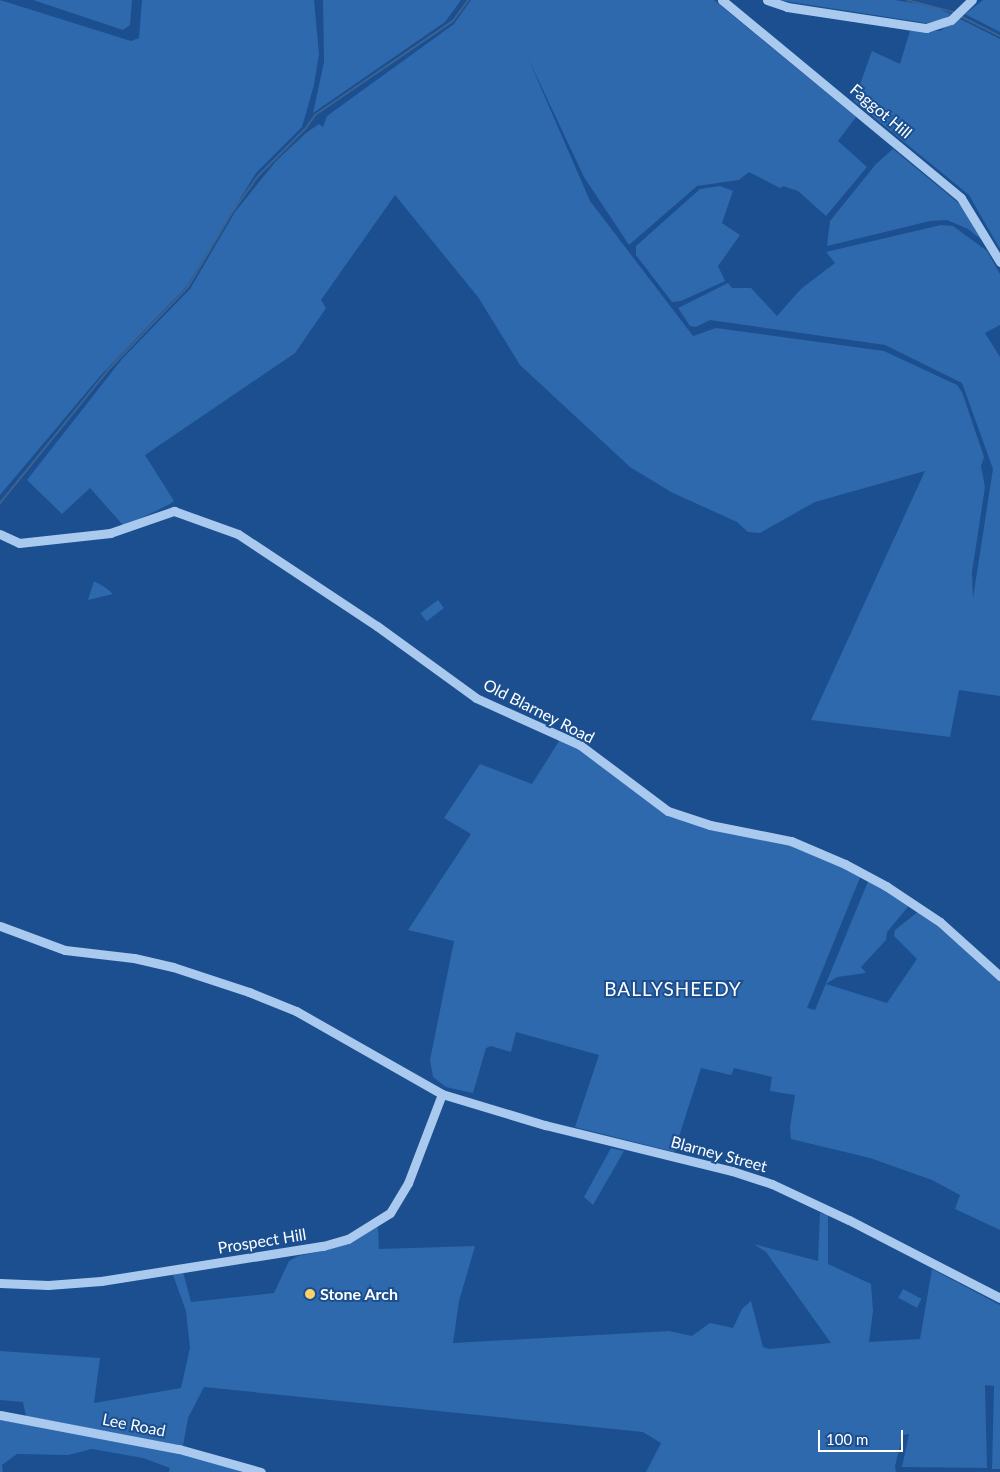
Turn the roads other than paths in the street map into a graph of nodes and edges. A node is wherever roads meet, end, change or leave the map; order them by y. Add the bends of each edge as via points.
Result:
1 (722, 0) edge
2 (766, 0) edge
3 (972, 0) edge
4 (1000, 262) edge
5 (0, 534) edge
6 (0, 926) edge
7 (1000, 976) edge
8 (442, 1094) junction
9 (0, 1283) edge
10 (1000, 1298) edge
11 (0, 1416) edge
12 (261, 1472) edge

1 - 4 street, Faggot Hill via 961,198
2 - 3 street via 788,7 926,28 951,20
5 - 7 street, Old Blarney Road via 19,543 110,533 174,510 238,534 377,626 476,698 580,745 668,812 710,825 791,841 845,864 886,886 940,922
6 - 8 street, Blarney Street via 65,950 134,958 237,987 296,1011
8 - 9 street, Prospect Hill via 408,1183 390,1212 348,1239 323,1246 101,1281 48,1285
8 - 10 street, Blarney Street via 545,1125 734,1171 772,1184
11 - 12 street, Lee Road via 180,1448

